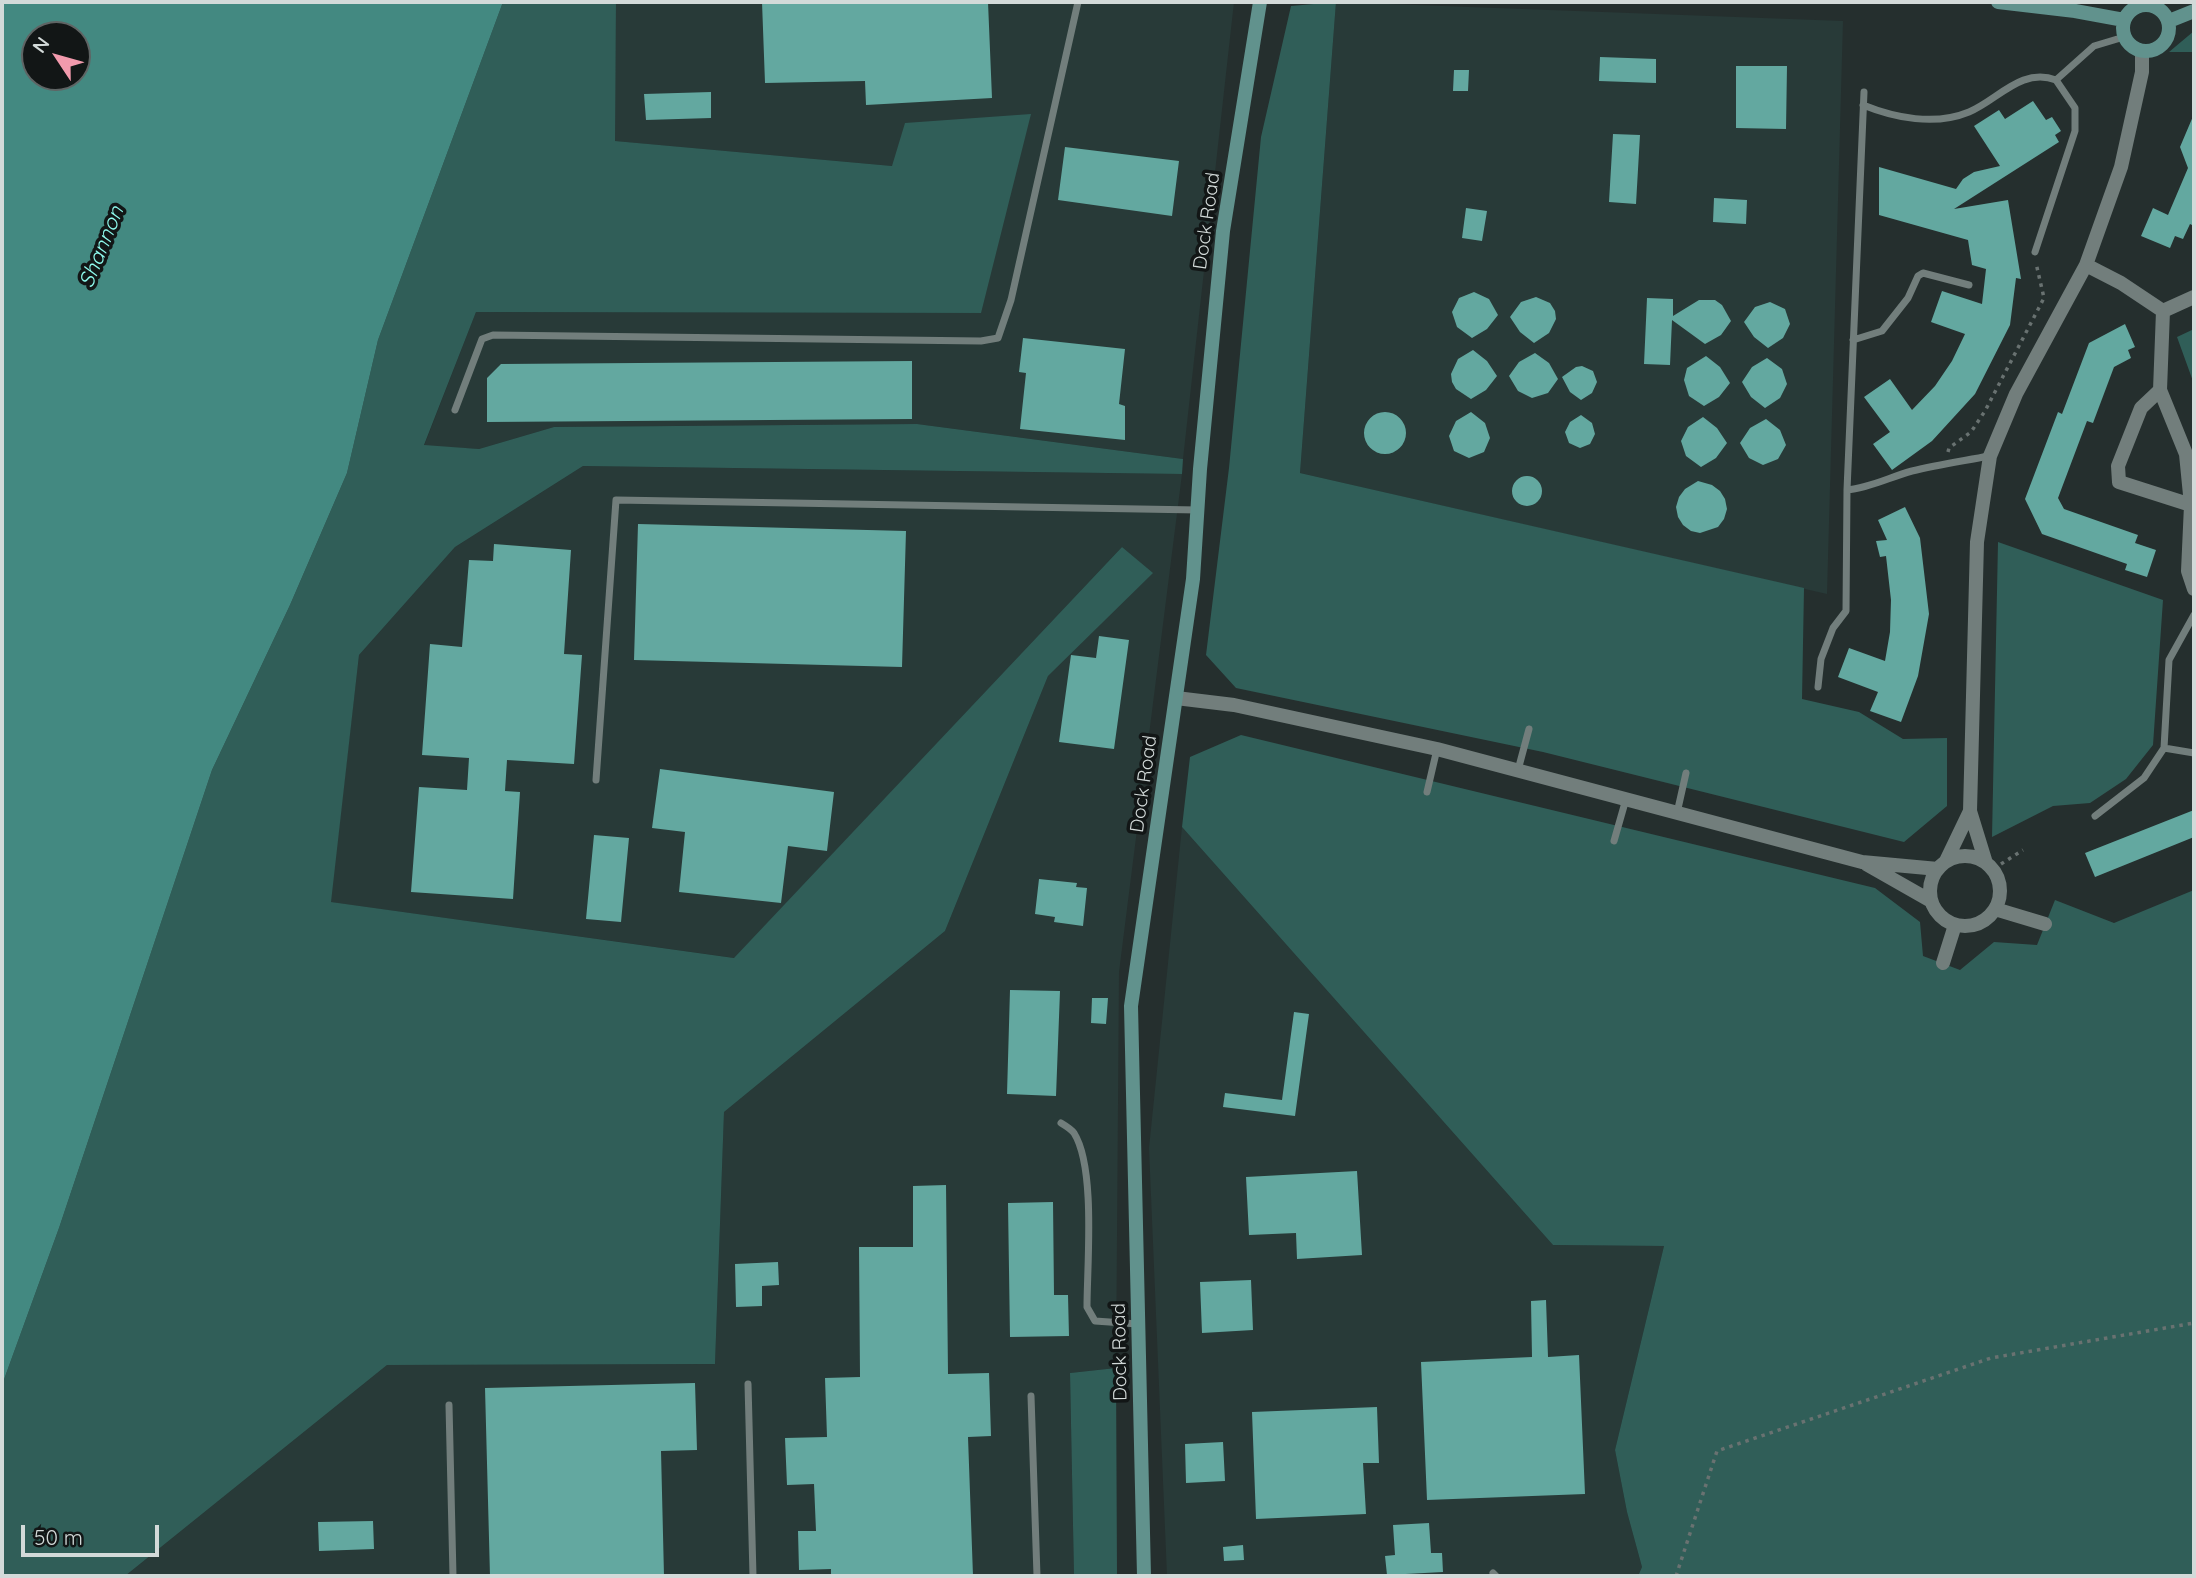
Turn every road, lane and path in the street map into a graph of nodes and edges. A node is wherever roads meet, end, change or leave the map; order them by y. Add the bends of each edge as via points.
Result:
1 (1077, 2) edge
2 (1260, 2) edge
3 (1998, 2) edge
4 (2194, 11) edge
5 (2124, 20) junction
6 (2169, 21) junction
7 (2124, 37) junction
8 (2142, 51) junction
9 (2056, 79) junction
10 (1864, 92) dead end
11 (1863, 105) junction
12 (2035, 252) joint
13 (2086, 265) junction
14 (1969, 285) dead end
15 (2194, 297) edge
16 (2163, 311) junction
17 (1853, 340) junction
18 (2160, 390) junction
19 (455, 410) dead end
20 (1990, 456) junction
21 (1944, 464) junction
22 (1847, 490) junction
23 (2191, 505) junction
24 (1198, 510) junction
25 (2194, 589) edge
26 (2194, 615) edge
27 (1818, 687) dead end
28 (1176, 698) junction
29 (1529, 729) dead end
30 (2164, 748) junction
31 (1437, 749) junction
32 (2194, 753) edge
33 (1518, 770) junction
34 (1686, 773) dead end
35 (596, 780) dead end
36 (1427, 792) dead end
37 (1626, 799) junction
38 (1970, 811) junction
39 (1676, 813) junction
40 (2095, 816) dead end
41 (1614, 841) dead end
42 (2023, 850) dead end
43 (1861, 862) junction
44 (1942, 865) junction
45 (1989, 867) junction
46 (1931, 901) junction
47 (1996, 909) junction
48 (2045, 924) dead end
49 (1955, 925) junction
50 (1943, 964) dead end
51 (1061, 1123) dead end
52 (2194, 1323) edge
53 (1138, 1325) junction
54 (748, 1384) dead end
55 (1031, 1396) dead end
56 (449, 1405) dead end
57 (453, 1576) edge
58 (753, 1576) edge
59 (1037, 1576) edge
60 (1144, 1576) edge
61 (1676, 1576) edge

1 - 19 lane via 1011,300 998,338 493,335 482,340
2 - 24 main road, Dock Road via 1223,231
3 - 5 main road
4 - 6 main road
5 - 6 main road via 2133,9 2147,4 2160,9
5 - 7 main road
6 - 8 main road via 2164,44
7 - 8 main road
7 - 9 lane via 2094,46
8 - 13 street via 2142,72 2121,166
9 - 11 lane via 2027,76 1968,112 1937,119 1891,116
9 - 12 lane via 2075,108 2075,131
10 - 11 lane
11 - 17 lane
12 - 21 path via 2044,298 1985,411 1971,432 1949,448
13 - 16 street
13 - 20 street via 2016,394
14 - 17 lane via 1923,273 1882,331
15 - 16 street
16 - 18 street
17 - 22 lane
18 - 23 street via 2186,454
18 - 23 street via 2141,408 2118,466 2119,482
20 - 21 lane
20 - 38 street via 1977,542
21 - 22 lane
22 - 27 lane via 1846,611 1833,628 1821,659
23 - 25 street via 2188,571
24 - 28 main road, Dock Road
24 - 35 lane via 616,500
26 - 30 lane via 2169,660
28 - 31 street via 1234,705
28 - 53 main road, Dock Road via 1131,1006
29 - 33 lane
30 - 32 lane
30 - 40 lane via 2144,778
31 - 33 street
31 - 36 lane
33 - 37 street
34 - 39 lane
37 - 39 street
37 - 41 lane
38 - 44 street
38 - 45 street
39 - 43 street
42 - 45 path
43 - 44 street
43 - 46 street
44 - 45 street via 1967,856
44 - 46 street via 1932,878
45 - 47 street via 1999,886
46 - 49 street via 1944,920
47 - 48 street
47 - 49 street via 1978,924
49 - 50 street
51 - 53 lane via 1074,1133 1084,1159 1087,1307 1095,1321
52 - 61 path via 1991,1358 1717,1451
53 - 60 main road, Dock Road
54 - 58 lane
55 - 59 lane
56 - 57 lane

